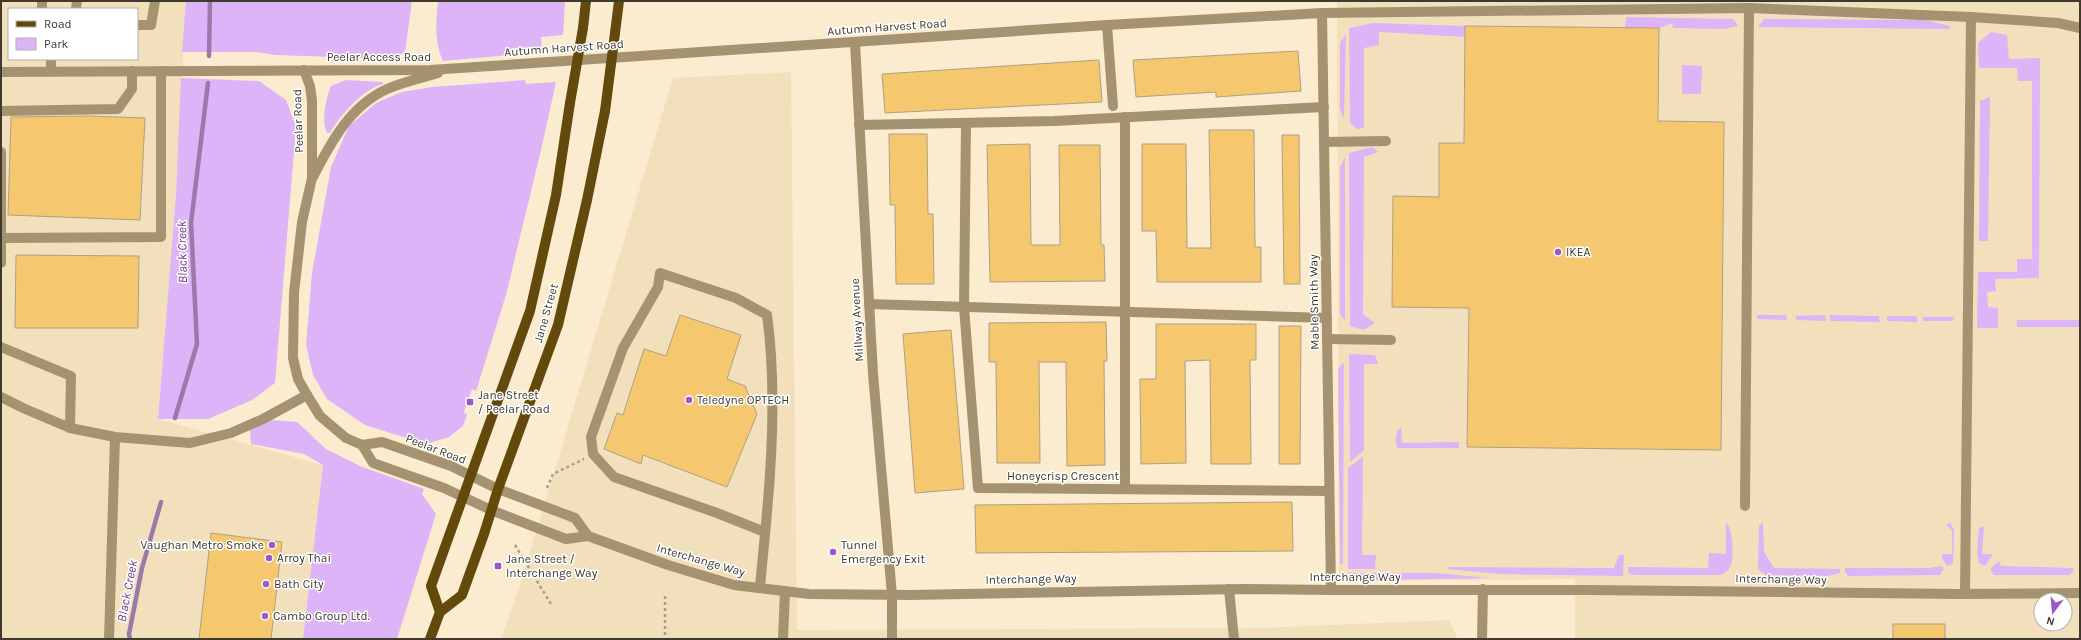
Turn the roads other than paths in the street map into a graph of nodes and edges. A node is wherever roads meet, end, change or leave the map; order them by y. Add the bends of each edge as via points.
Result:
1 (155, 1) edge
2 (586, 1) edge
3 (619, 1) edge
4 (1749, 8) junction
5 (1322, 13) junction
6 (1972, 17) junction
7 (138, 25) edge
8 (1107, 25) junction
9 (2080, 28) edge
10 (854, 43) junction
11 (51, 60) edge
12 (454, 68) junction
13 (160, 70) junction
14 (304, 70) junction
15 (132, 71) junction
16 (1, 72) edge
17 (51, 72) junction
18 (1113, 106) dead end
19 (1324, 107) junction
20 (1, 111) edge
21 (1125, 117) junction
22 (966, 123) junction
23 (859, 125) junction
24 (1386, 141) dead end
25 (1324, 142) junction
26 (1, 152) edge
27 (312, 178) junction
28 (2, 238) junction
29 (1, 263) edge
30 (869, 304) junction
31 (964, 307) junction
32 (1126, 312) junction
33 (1327, 318) junction
34 (1327, 339) junction
35 (1391, 340) dead end
36 (1, 347) edge
37 (307, 396) junction
38 (1, 397) edge
39 (70, 428) junction
40 (115, 437) junction
41 (362, 445) junction
42 (470, 476) junction
43 (498, 489) junction
44 (1125, 489) junction
45 (1329, 491) junction
46 (463, 497) junction
47 (1745, 506) dead end
48 (491, 510) junction
49 (765, 532) junction
50 (588, 536) junction
51 (760, 588) junction
52 (1229, 589) junction
53 (1482, 589) junction
54 (1331, 590) junction
55 (786, 591) junction
56 (2080, 593) edge
57 (892, 594) junction
58 (1965, 594) junction
59 (440, 612) junction
60 (109, 639) edge
61 (430, 639) edge
62 (783, 639) edge
63 (892, 639) edge
64 (1234, 639) edge
65 (1482, 639) edge

1 - 7 street via 151,25
2 - 42 main road, Jane Street, bridge via 584,28 556,195 530,311
3 - 43 main road, Jane Street, bridge via 605,111 558,325
4 - 5 street, Autumn Harvest Road
4 - 6 street, Autumn Harvest Road
4 - 47 street
5 - 8 street, Autumn Harvest Road
5 - 19 street, Mable Smith Way
6 - 9 street, Autumn Harvest Road via 2058,23
6 - 58 street
8 - 10 street, Autumn Harvest Road
8 - 18 street
10 - 12 street, Autumn Harvest Road
10 - 23 street, Millway Avenue
11 - 17 street
12 - 14 street, Peelar Access Road
12 - 27 street via 387,89 364,105 346,121
13 - 14 street
13 - 15 street
13 - 28 street via 161,237
14 - 27 street, Peelar Road via 312,101
15 - 17 street
15 - 20 street via 132,89 118,109
16 - 17 street
19 - 21 street
19 - 25 street, Mable Smith Way
21 - 22 street
21 - 32 street
22 - 23 street
22 - 31 street
23 - 30 street, Millway Avenue
24 - 25 street
25 - 33 street, Mable Smith Way
26 - 28 street
27 - 37 street, Peelar Road via 302,222 294,293 292,358 298,379
28 - 29 street
30 - 31 street
30 - 57 street, Millway Avenue
31 - 32 street
31 - 44 street, Honeycrisp Crescent via 978,488
32 - 33 street
32 - 44 street
33 - 34 street, Mable Smith Way
34 - 35 street
34 - 45 street, Mable Smith Way
36 - 39 street via 71,376
37 - 40 street via 231,433 190,443
37 - 41 street, Peelar Road via 320,416 346,438
38 - 39 street
39 - 40 street
40 - 60 street
41 - 42 street, Peelar Road via 382,442 451,466
41 - 46 street via 373,463
42 - 43 street, Peelar Road
42 - 46 main road, Jane Street
43 - 48 main road, Jane Street
43 - 50 street via 575,518
44 - 45 street, Honeycrisp Crescent
45 - 54 street, Mable Smith Way
46 - 48 street, Interchange Way
46 - 59 main road, Jane Street via 432,586
48 - 50 street, Interchange Way via 566,539
48 - 59 main road, Jane Street via 462,595
49 - 49 street via 770,475 772,355 767,315 736,298 660,273 658,287 620,355 591,437 593,454 614,477
49 - 51 street
50 - 51 street, Interchange Way via 668,565 734,585
51 - 55 street, Interchange Way
52 - 54 street, Interchange Way
52 - 57 street, Interchange Way
52 - 64 street
53 - 54 street, Interchange Way
53 - 58 street, Interchange Way
53 - 65 street
55 - 57 street, Interchange Way via 809,594
55 - 62 street
56 - 58 street, Interchange Way
57 - 63 street, Millway Avenue
59 - 61 main road

